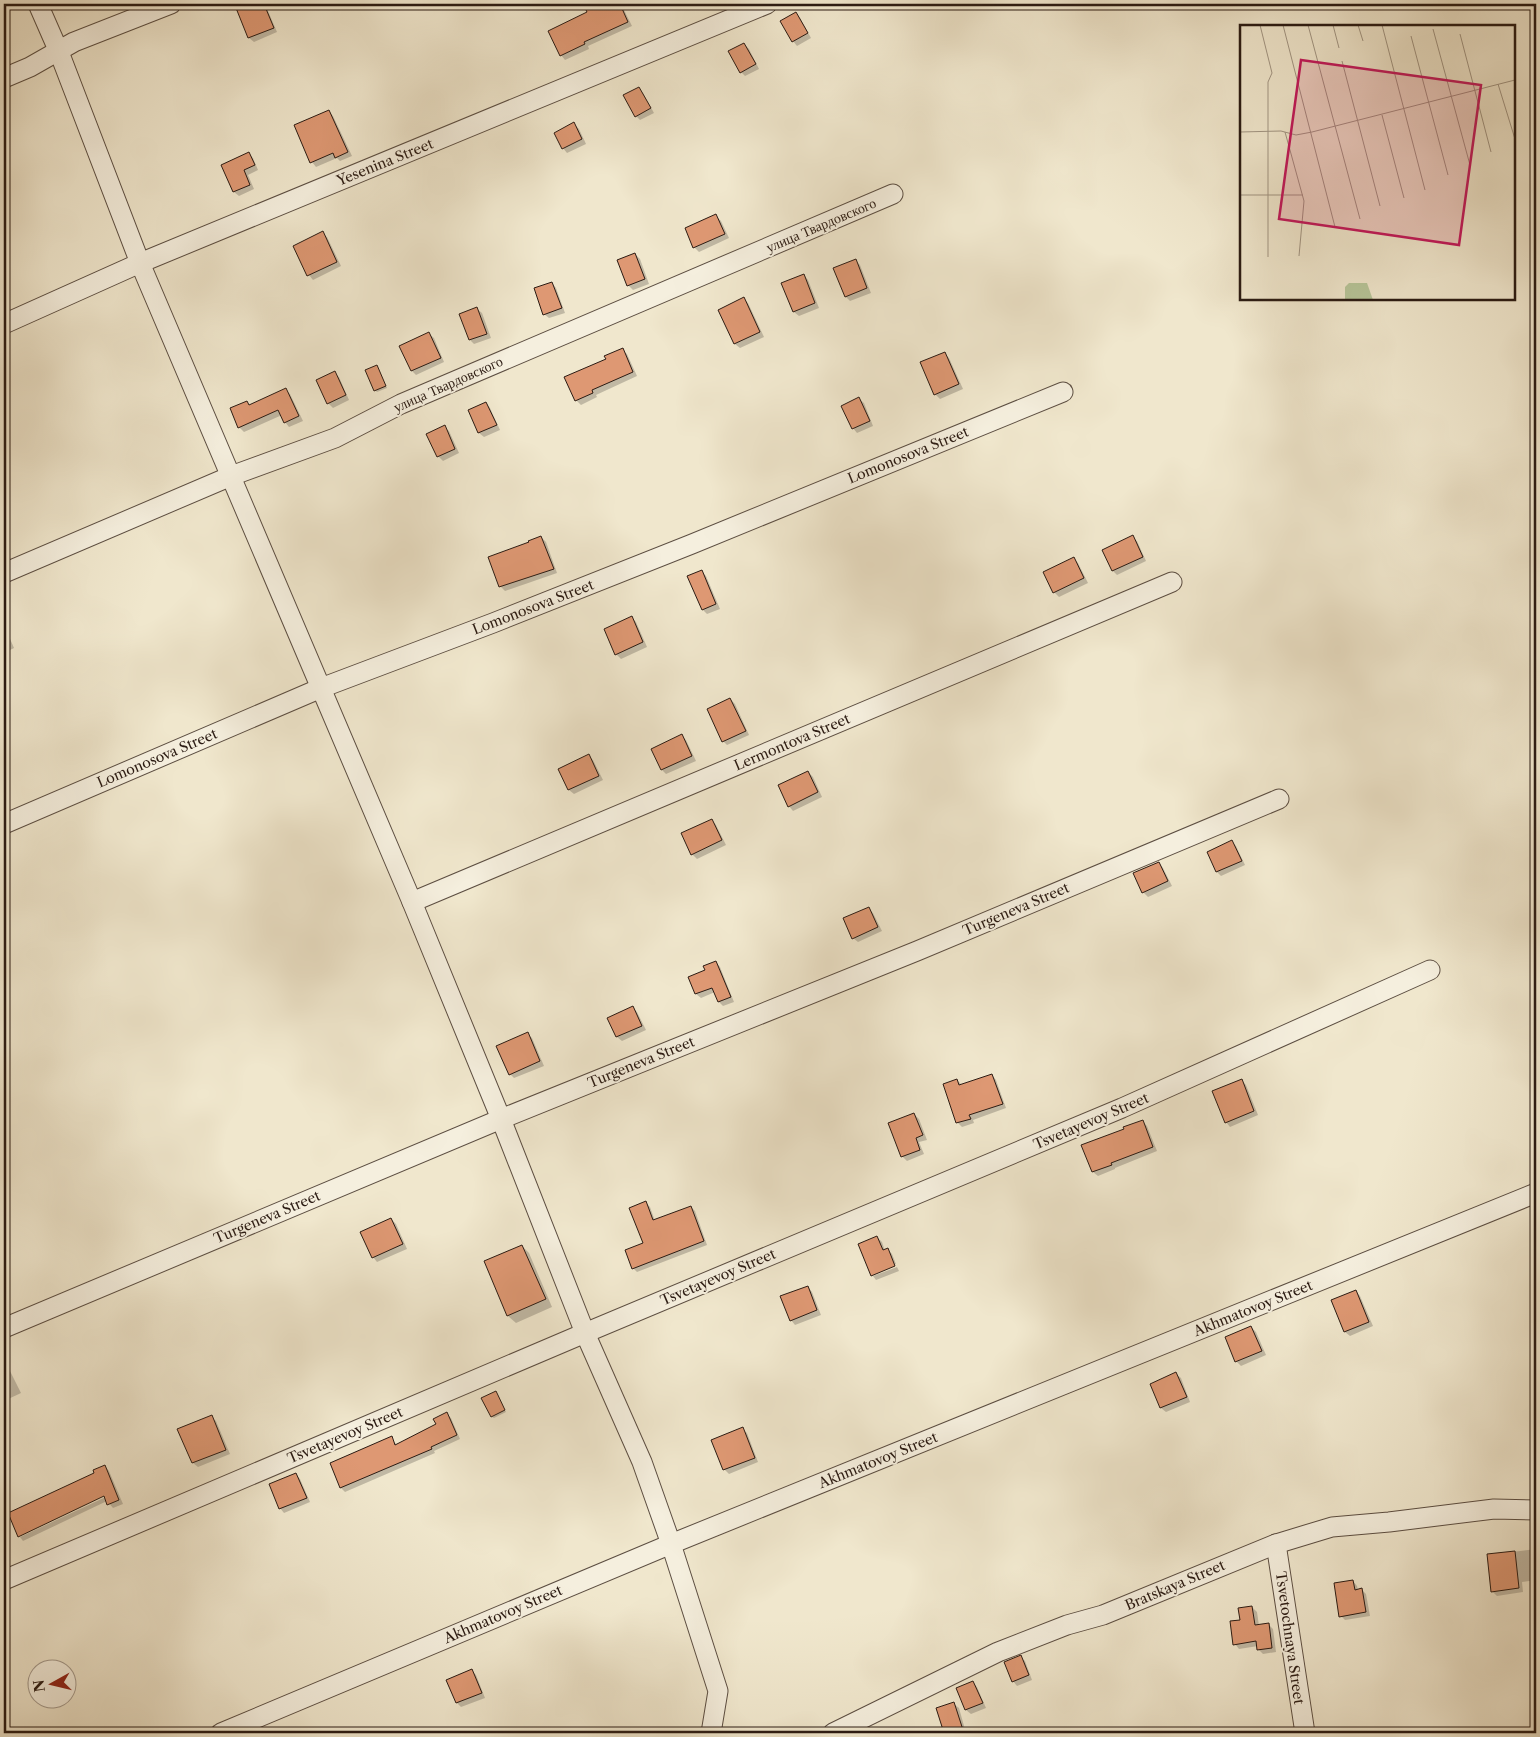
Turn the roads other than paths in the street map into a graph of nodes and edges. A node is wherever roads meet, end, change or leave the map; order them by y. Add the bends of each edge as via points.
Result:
1 (38, 4) edge
2 (170, 4) edge
3 (767, 4) edge
4 (59, 52) junction
5 (4, 78) edge
6 (893, 194) dead end
7 (140, 263) junction
8 (4, 324) edge
9 (1063, 392) dead end
10 (231, 476) junction
11 (4, 573) edge
12 (1172, 582) dead end
13 (321, 688) junction
14 (1279, 798) dead end
15 (4, 824) edge
16 (412, 902) junction
17 (1430, 970) dead end
18 (501, 1119) junction
19 (1536, 1193) edge
20 (4, 1328) edge
21 (585, 1333) junction
22 (1536, 1510) edge
23 (671, 1544) junction
24 (1276, 1544) junction
25 (4, 1580) edge
26 (712, 1725) edge
27 (222, 1733) edge
28 (833, 1733) edge
29 (1304, 1733) edge

1 - 4 street
2 - 4 street via 74,42
3 - 7 street, Yesenina Street
4 - 5 street
4 - 7 street
6 - 10 street, улица Твардовского via 401,404 336,438
7 - 8 street, Yesenina Street
7 - 10 street
9 - 13 street, Lomonosova Street via 674,552
10 - 11 street, улица Твардовского
10 - 13 street
12 - 16 street, Lermontova Street
13 - 15 street, Lomonosova Street
13 - 16 street
14 - 18 street, Turgeneva Street via 917,951
16 - 18 street
17 - 21 street, Tsvetayevoy Street via 1122,1108
18 - 20 street, Turgeneva Street
18 - 21 street
19 - 23 street, Akhmatovoy Street
21 - 23 street via 642,1462
21 - 25 street, Tsvetayevoy Street
22 - 24 street, Bratskaya Street via 1494,1509 1332,1527
23 - 26 street via 718,1690
23 - 27 street, Akhmatovoy Street
24 - 28 street, Bratskaya Street via 1104,1615 998,1652
24 - 29 street, Tsvetochnaya Street

